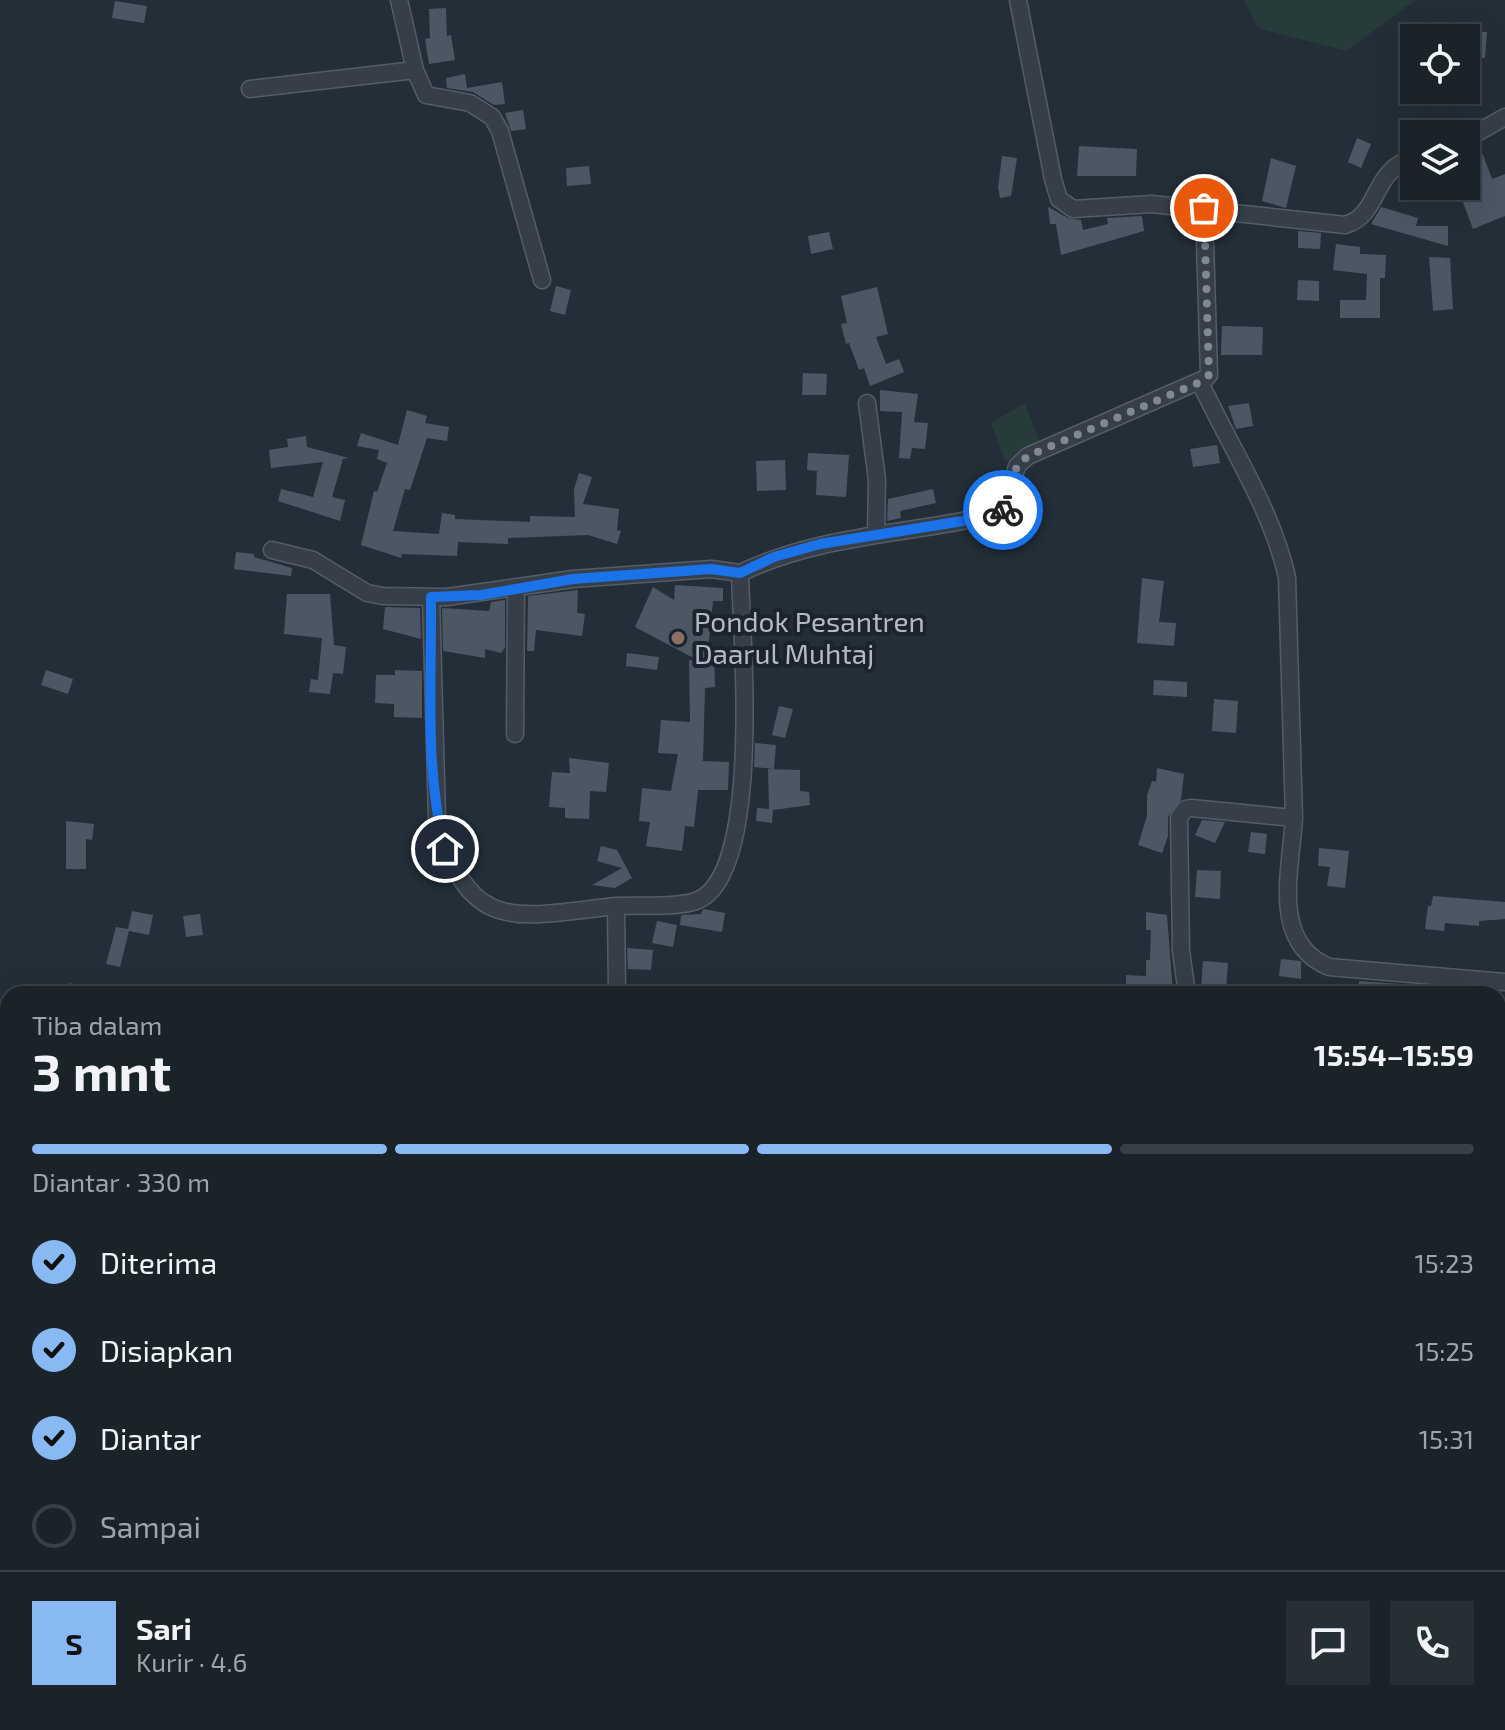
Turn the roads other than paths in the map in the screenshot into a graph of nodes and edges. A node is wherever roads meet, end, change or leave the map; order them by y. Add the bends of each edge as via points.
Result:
1 (399, 0) edge
2 (1018, 0) edge
3 (415, 70) junction
4 (250, 89) dead end
5 (1505, 117) edge
6 (1480, 131) edge
7 (1400, 163) edge
8 (1204, 208) junction
9 (542, 280) dead end
10 (1200, 382) junction
11 (867, 403) dead end
12 (876, 532) junction
13 (272, 550) dead end
14 (740, 573) junction
15 (516, 588) junction
16 (431, 597) junction
17 (515, 734) dead end
18 (1294, 818) junction
19 (616, 906) junction
20 (1505, 982) edge
21 (617, 986) edge
22 (1186, 986) edge

1 - 3 street
2 - 8 street via 1059,199 1073,209 1152,204
3 - 4 street
3 - 9 street via 426,95 470,103 492,117
5 - 6 street
7 - 8 street via 1385,175 1362,218 1345,225
8 - 10 street via 1209,375
10 - 12 street via 1028,456 1017,466 1000,513
10 - 18 street via 1265,510 1287,577
11 - 12 street via 877,468
12 - 14 street via 774,557
13 - 16 street via 313,560 367,593
14 - 15 street via 711,569
14 - 19 street via 745,675 742,787 731,855 709,891 696,901
15 - 16 street
15 - 17 street
16 - 19 street via 437,818 457,872 483,903 502,914
18 - 20 street via 1289,920 1308,957 1329,967
18 - 22 street via 1191,808 1180,812
19 - 21 street

